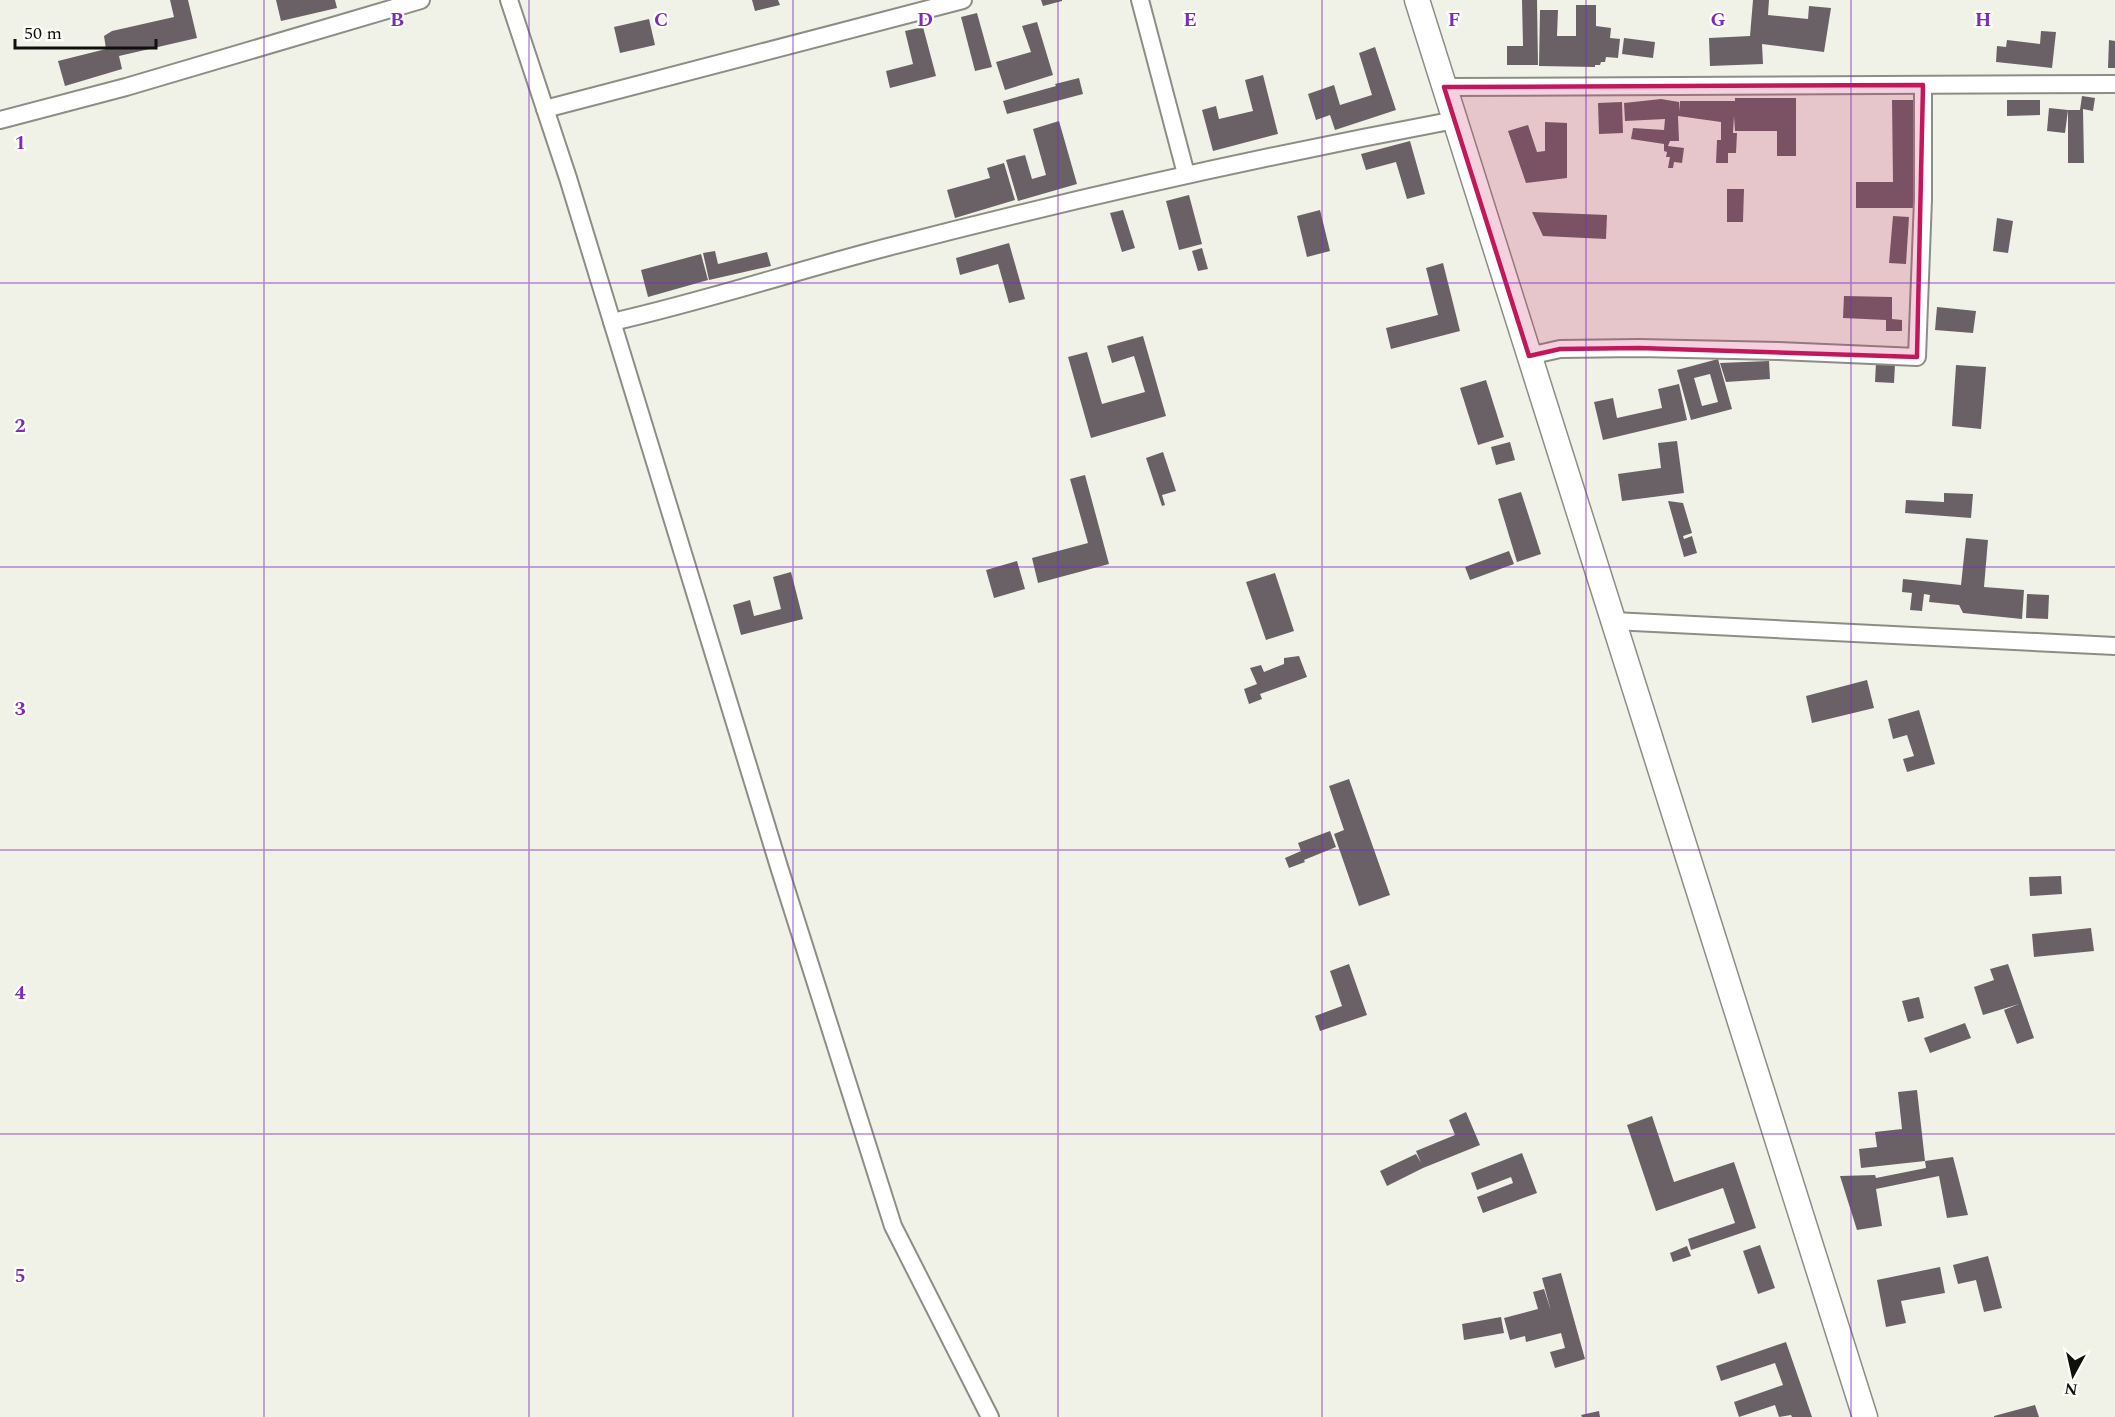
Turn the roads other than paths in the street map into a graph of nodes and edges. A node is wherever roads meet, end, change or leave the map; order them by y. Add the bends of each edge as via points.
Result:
1 (421, 0) edge
2 (509, 0) edge
3 (963, 0) edge
4 (1140, 0) edge
5 (1417, 0) edge
6 (2115, 84) edge
7 (1923, 85) junction
8 (1444, 87) junction
9 (545, 109) junction
10 (0, 120) edge
11 (1455, 120) junction
12 (1186, 174) junction
13 (612, 322) junction
14 (1529, 356) junction
15 (1613, 621) junction
16 (2115, 646) edge
17 (990, 1417) edge
18 (1865, 1417) edge

1 - 10 street
2 - 9 street
3 - 9 street
4 - 12 street
5 - 8 street
6 - 7 street
7 - 8 street
7 - 14 street via 1917,357 1639,348 1560,349
8 - 11 street
9 - 13 street
11 - 12 street
11 - 14 street
12 - 13 street via 886,247
13 - 17 street via 893,1226
14 - 15 street
15 - 16 street
15 - 18 street

